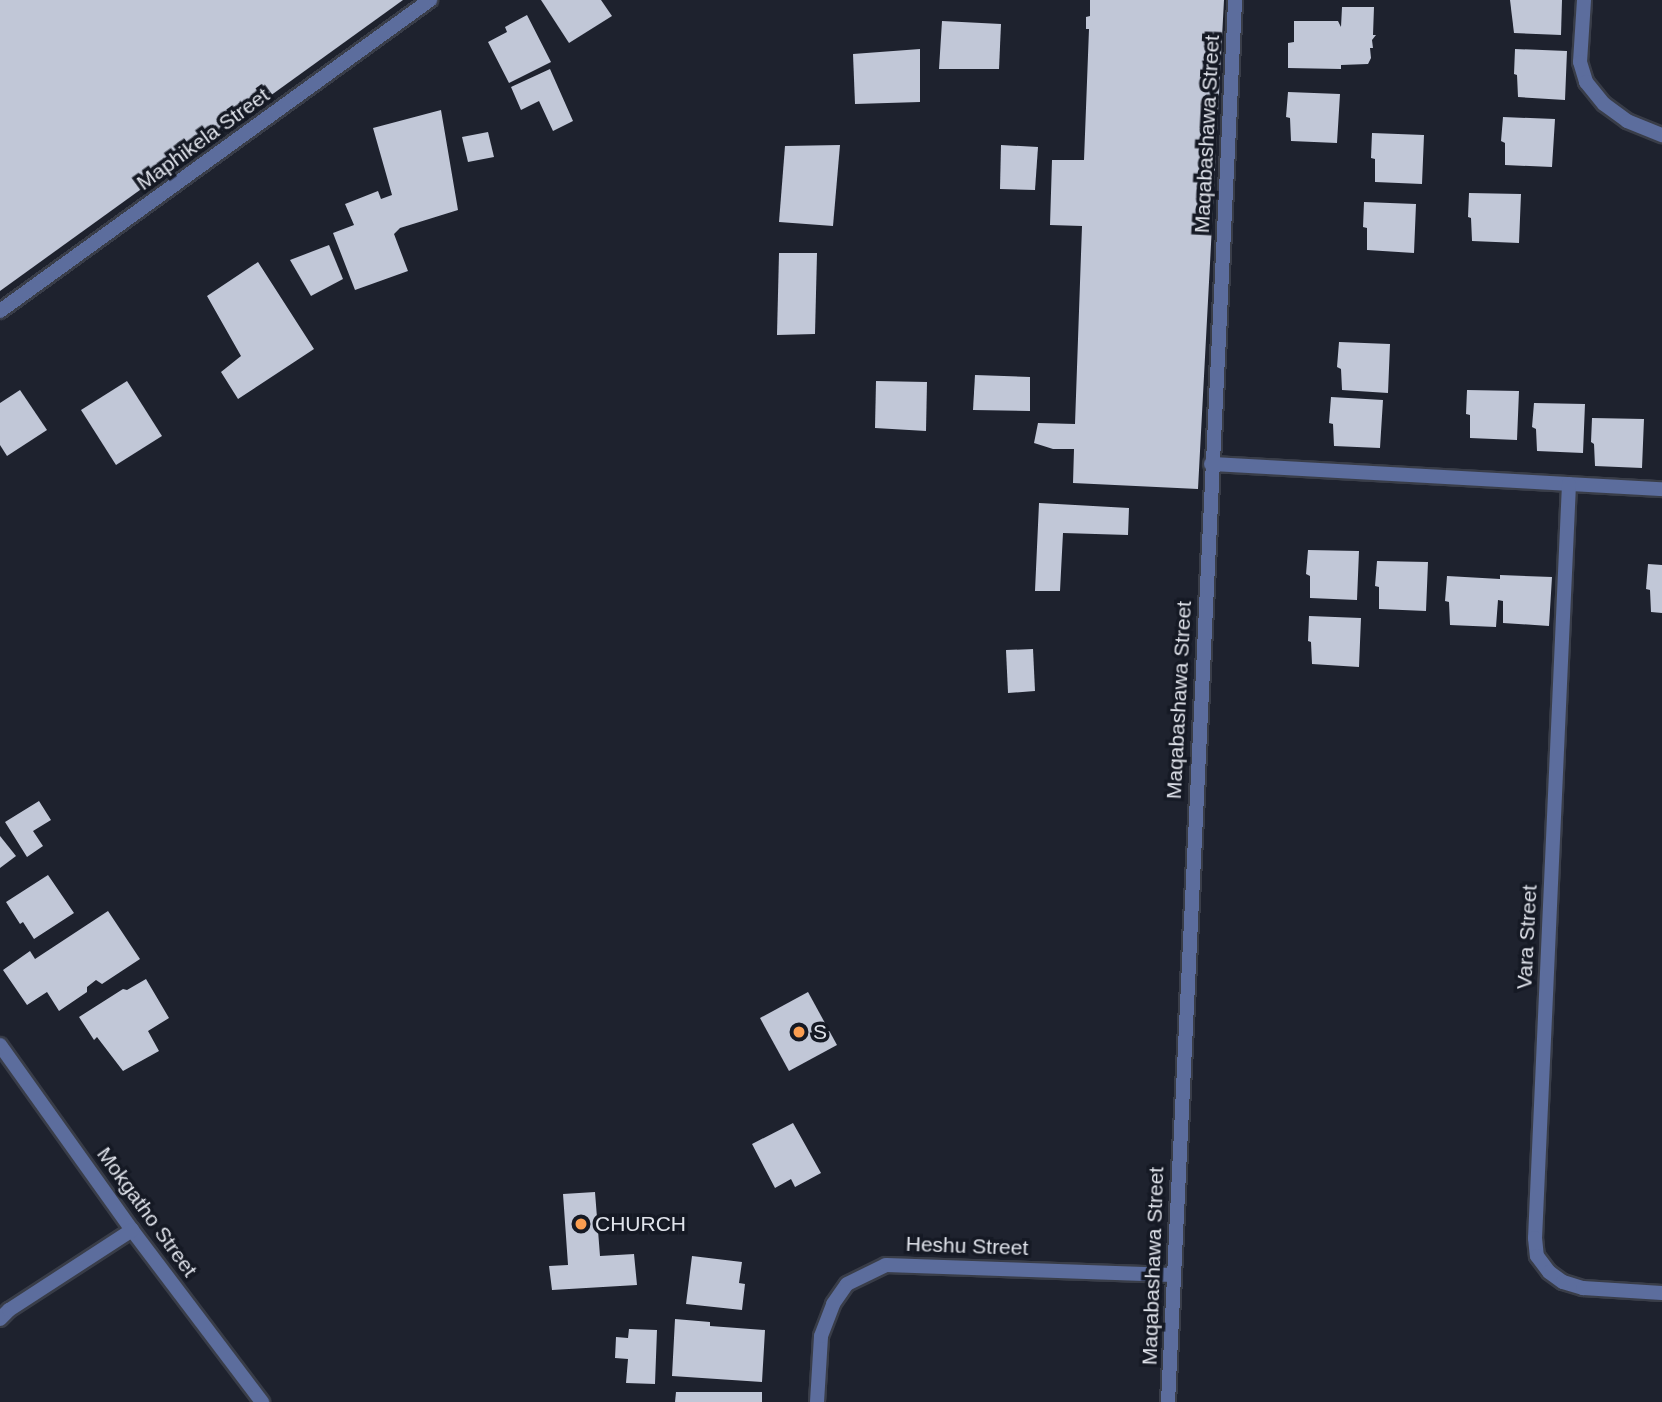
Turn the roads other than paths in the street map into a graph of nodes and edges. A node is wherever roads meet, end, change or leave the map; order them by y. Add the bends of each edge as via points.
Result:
1 (430, 0) edge
2 (1235, 0) edge
3 (1584, 0) edge
4 (1662, 135) edge
5 (0, 312) edge
6 (1211, 464) junction
7 (1569, 484) junction
8 (1662, 489) edge
9 (0, 1045) edge
10 (132, 1230) junction
11 (1173, 1275) junction
12 (1662, 1293) edge
13 (0, 1319) edge
14 (262, 1402) edge
15 (817, 1402) edge
16 (1168, 1402) edge

1 - 5 street, Maphikela Street
2 - 6 street, Maqabashawa Street
3 - 4 street via 1580,62 1586,82 1627,121
6 - 7 street
6 - 11 street, Maqabashawa Street
7 - 8 street
7 - 12 street, Vara Street via 1537,1256 1563,1282 1583,1288
9 - 10 street, Mokgatho Street
10 - 13 street
10 - 14 street, Mokgatho Street
11 - 15 street, Heshu Street via 886,1265 847,1284 832,1304 821,1336
11 - 16 street, Maqabashawa Street

